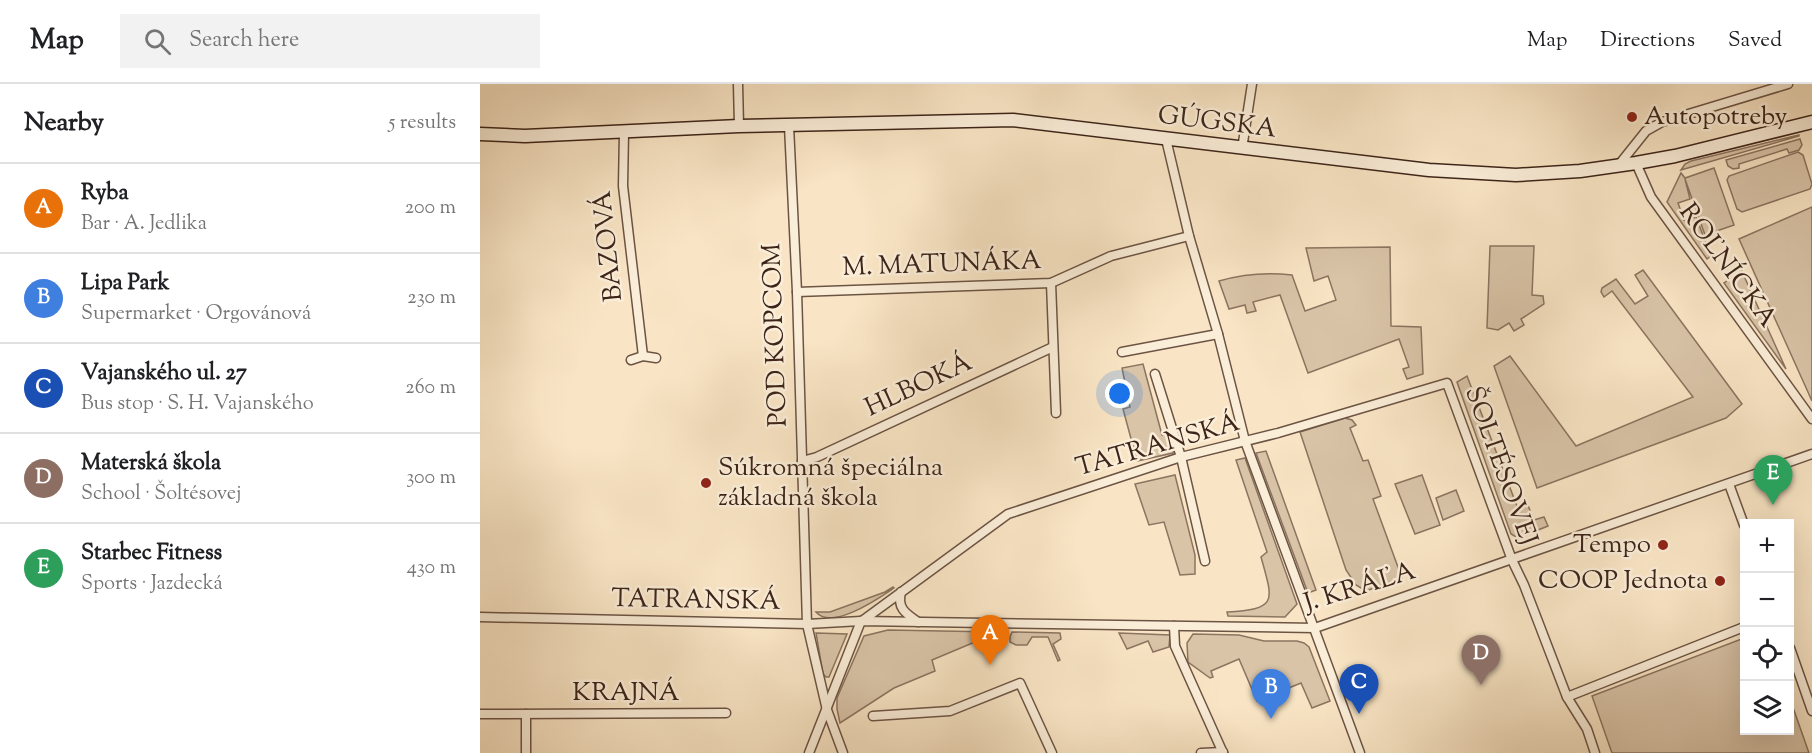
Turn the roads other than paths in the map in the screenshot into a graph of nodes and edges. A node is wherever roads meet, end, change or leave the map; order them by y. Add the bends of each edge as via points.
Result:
1 (738, 84) edge
2 (1252, 84) edge
3 (1788, 84) edge
4 (1812, 122) edge
5 (739, 126) junction
6 (789, 126) junction
7 (624, 132) junction
8 (480, 134) edge
9 (1166, 139) junction
10 (1242, 149) junction
11 (1636, 163) junction
12 (1617, 166) junction
13 (1189, 236) junction
14 (1051, 283) junction
15 (797, 292) junction
16 (1218, 334) junction
17 (1053, 347) junction
18 (1122, 351) dead end
19 (643, 356) junction
20 (656, 358) dead end
21 (631, 360) dead end
22 (1155, 374) dead end
23 (1447, 383) joint
24 (1056, 413) dead end
25 (1812, 419) edge
26 (1245, 441) junction
27 (1812, 454) edge
28 (1181, 457) junction
29 (802, 461) junction
30 (1729, 484) junction
31 (1742, 519) edge
32 (1512, 560) junction
33 (1205, 561) dead end
34 (901, 592) junction
35 (480, 617) edge
36 (861, 621) junction
37 (918, 622) junction
38 (807, 624) junction
39 (1174, 626) junction
40 (1315, 628) junction
41 (1740, 629) edge
42 (1794, 659) edge
43 (1568, 698) junction
44 (827, 710) junction
45 (1812, 711) edge
46 (726, 713) dead end
47 (480, 714) edge
48 (526, 714) junction
49 (873, 716) dead end
50 (1223, 752) edge
51 (526, 753) edge
52 (809, 753) edge
53 (843, 753) edge
54 (1052, 753) edge
55 (1201, 753) edge
56 (1360, 753) edge
57 (1596, 753) edge

1 - 5 street
2 - 10 street
3 - 12 street via 1662,122 1646,131
4 - 11 main road, GÚGSKA
5 - 6 main road, GÚGSKA
5 - 7 main road, GÚGSKA
6 - 9 main road, GÚGSKA via 1013,120
6 - 15 street, POD KOPCOM
7 - 8 main road, GÚGSKA
7 - 19 street, BAZOVÁ via 623,186
9 - 10 main road, GÚGSKA
9 - 13 street
10 - 12 main road, GÚGSKA via 1446,172 1516,175
11 - 12 main road, GÚGSKA
11 - 25 street, ROĽNÍCKA via 1651,197
13 - 14 street, M. MATUNÁKA via 1111,256
13 - 16 street
14 - 15 street, M. MATUNÁKA
14 - 17 street
15 - 29 street, POD KOPCOM
16 - 18 street
16 - 26 street
17 - 24 street
17 - 29 street, HLBOKÁ via 817,458
19 - 20 street
19 - 21 street
22 - 28 street
23 - 26 street, TATRANSKÁ
23 - 32 street, ŠOLTÉSOVEJ
26 - 28 street, TATRANSKÁ
26 - 40 street
27 - 30 street, J. KRÁĽA
28 - 33 street
28 - 34 street, TATRANSKÁ via 1008,514
29 - 38 street, POD KOPCOM
30 - 31 street
30 - 32 street, J. KRÁĽA
32 - 40 street, J. KRÁĽA
32 - 43 street, ŠOLTÉSOVEJ
34 - 36 street, TATRANSKÁ
34 - 37 street via 902,611
35 - 38 street, TATRANSKÁ
36 - 37 street, J. KRÁĽA
36 - 38 street, TATRANSKÁ
36 - 44 street
37 - 39 street, J. KRÁĽA
38 - 44 street, POD KOPCOM
39 - 40 street, J. KRÁĽA
39 - 50 street via 1175,645
40 - 56 street
41 - 43 street
42 - 45 street
43 - 57 street, ŠOLTÉSOVEJ
44 - 52 street
44 - 53 street, POD KOPCOM
46 - 48 street, KRAJNÁ
47 - 48 street, KRAJNÁ
48 - 51 street
49 - 54 street via 950,711 1020,683
50 - 55 street

